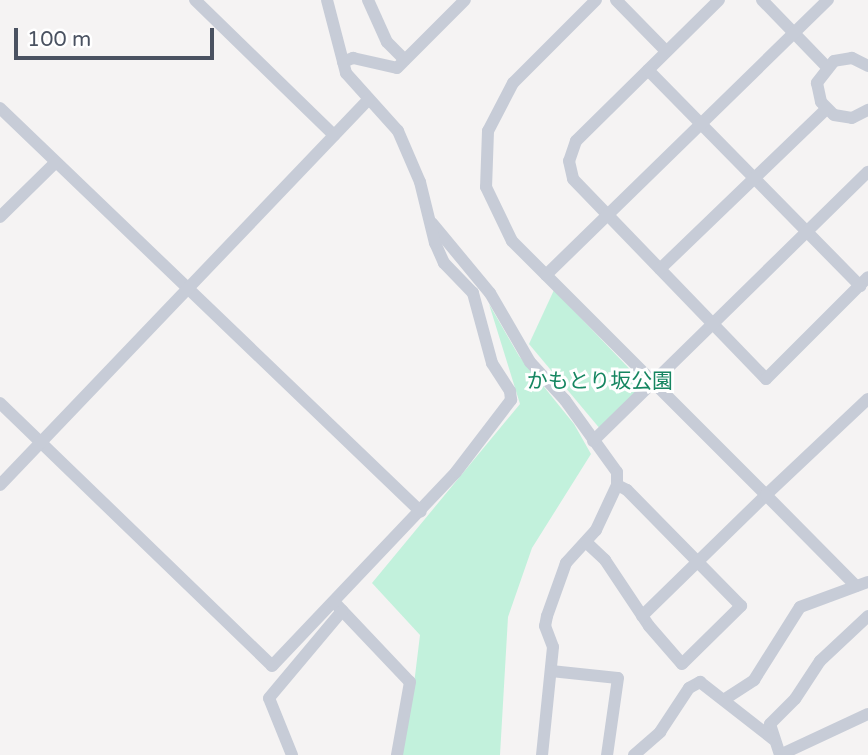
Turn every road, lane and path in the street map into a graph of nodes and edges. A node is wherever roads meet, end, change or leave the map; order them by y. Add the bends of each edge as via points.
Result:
1 (195, 0) edge
2 (327, 0) edge
3 (368, 0) edge
4 (465, 0) edge
5 (596, 0) edge
6 (616, 0) edge
7 (719, 0) edge
8 (762, 0) edge
9 (828, 0) edge
10 (795, 32) junction
11 (666, 51) junction
12 (405, 60) junction
13 (343, 62) junction
14 (826, 66) junction
15 (868, 66) edge
16 (648, 70) junction
17 (369, 100) junction
18 (0, 108) edge
19 (826, 109) junction
20 (868, 110) edge
21 (701, 124) junction
22 (334, 135) junction
23 (55, 163) junction
24 (868, 172) edge
25 (754, 179) junction
26 (607, 215) junction
27 (0, 217) edge
28 (431, 223) junction
29 (806, 233) junction
30 (660, 269) junction
31 (546, 275) junction
32 (864, 281) edge
33 (187, 288) junction
34 (713, 324) junction
35 (652, 382) junction
36 (868, 399) edge
37 (0, 403) edge
38 (593, 441) junction
39 (41, 442) junction
40 (0, 485) edge
41 (617, 485) junction
42 (766, 495) junction
43 (421, 512) junction
44 (587, 543) junction
45 (699, 564) junction
46 (862, 584) edge
47 (338, 607) junction
48 (642, 616) junction
49 (866, 622) edge
50 (682, 664) junction
51 (551, 671) junction
52 (700, 682) junction
53 (725, 699) junction
54 (868, 715) edge
55 (773, 739) junction
56 (292, 755) edge
57 (397, 755) edge
58 (542, 755) edge
59 (607, 755) edge
60 (634, 755) edge

1 - 22 street
2 - 13 street
3 - 12 street via 387,42
4 - 12 street
5 - 31 street via 513,83 488,131 484,167 492,205 512,241
6 - 11 street
7 - 11 street
8 - 10 street
9 - 10 street
10 - 14 street
10 - 21 street
11 - 16 street
12 - 13 street via 397,68 353,58
13 - 17 street via 346,73
14 - 15 street via 843,58
14 - 19 street via 817,93
16 - 21 street
16 - 26 street via 570,150 573,179
17 - 22 street
17 - 28 street via 398,131
18 - 23 street
19 - 20 street via 852,118
19 - 25 street
21 - 25 street
21 - 26 street
22 - 33 street
23 - 27 street
23 - 33 street
24 - 29 street
25 - 29 street
25 - 30 street
26 - 30 street
26 - 31 street
28 - 38 street via 490,293 530,362
28 - 43 street via 444,263 473,293 492,363 512,396
29 - 32 street
29 - 34 street
30 - 34 street
31 - 35 street
32 - 34 street via 766,379
33 - 39 street
33 - 43 street
34 - 35 street
35 - 38 street
35 - 42 street
36 - 42 street
37 - 39 street
38 - 41 street via 612,461
39 - 40 street
39 - 47 street via 272,666
41 - 44 street
41 - 45 street
42 - 45 street
42 - 46 street
43 - 47 street
44 - 48 street via 605,560
44 - 51 street via 566,563 547,616
45 - 48 street
45 - 50 street via 741,606
46 - 53 street via 800,607 754,680
47 - 56 street via 269,698
47 - 57 street via 411,682
48 - 50 street
49 - 55 street via 820,661 795,699 770,724
50 - 52 street
51 - 58 street
51 - 59 street via 618,678
52 - 53 street
52 - 60 street via 689,688 660,732
53 - 55 street
54 - 55 street via 780,755

